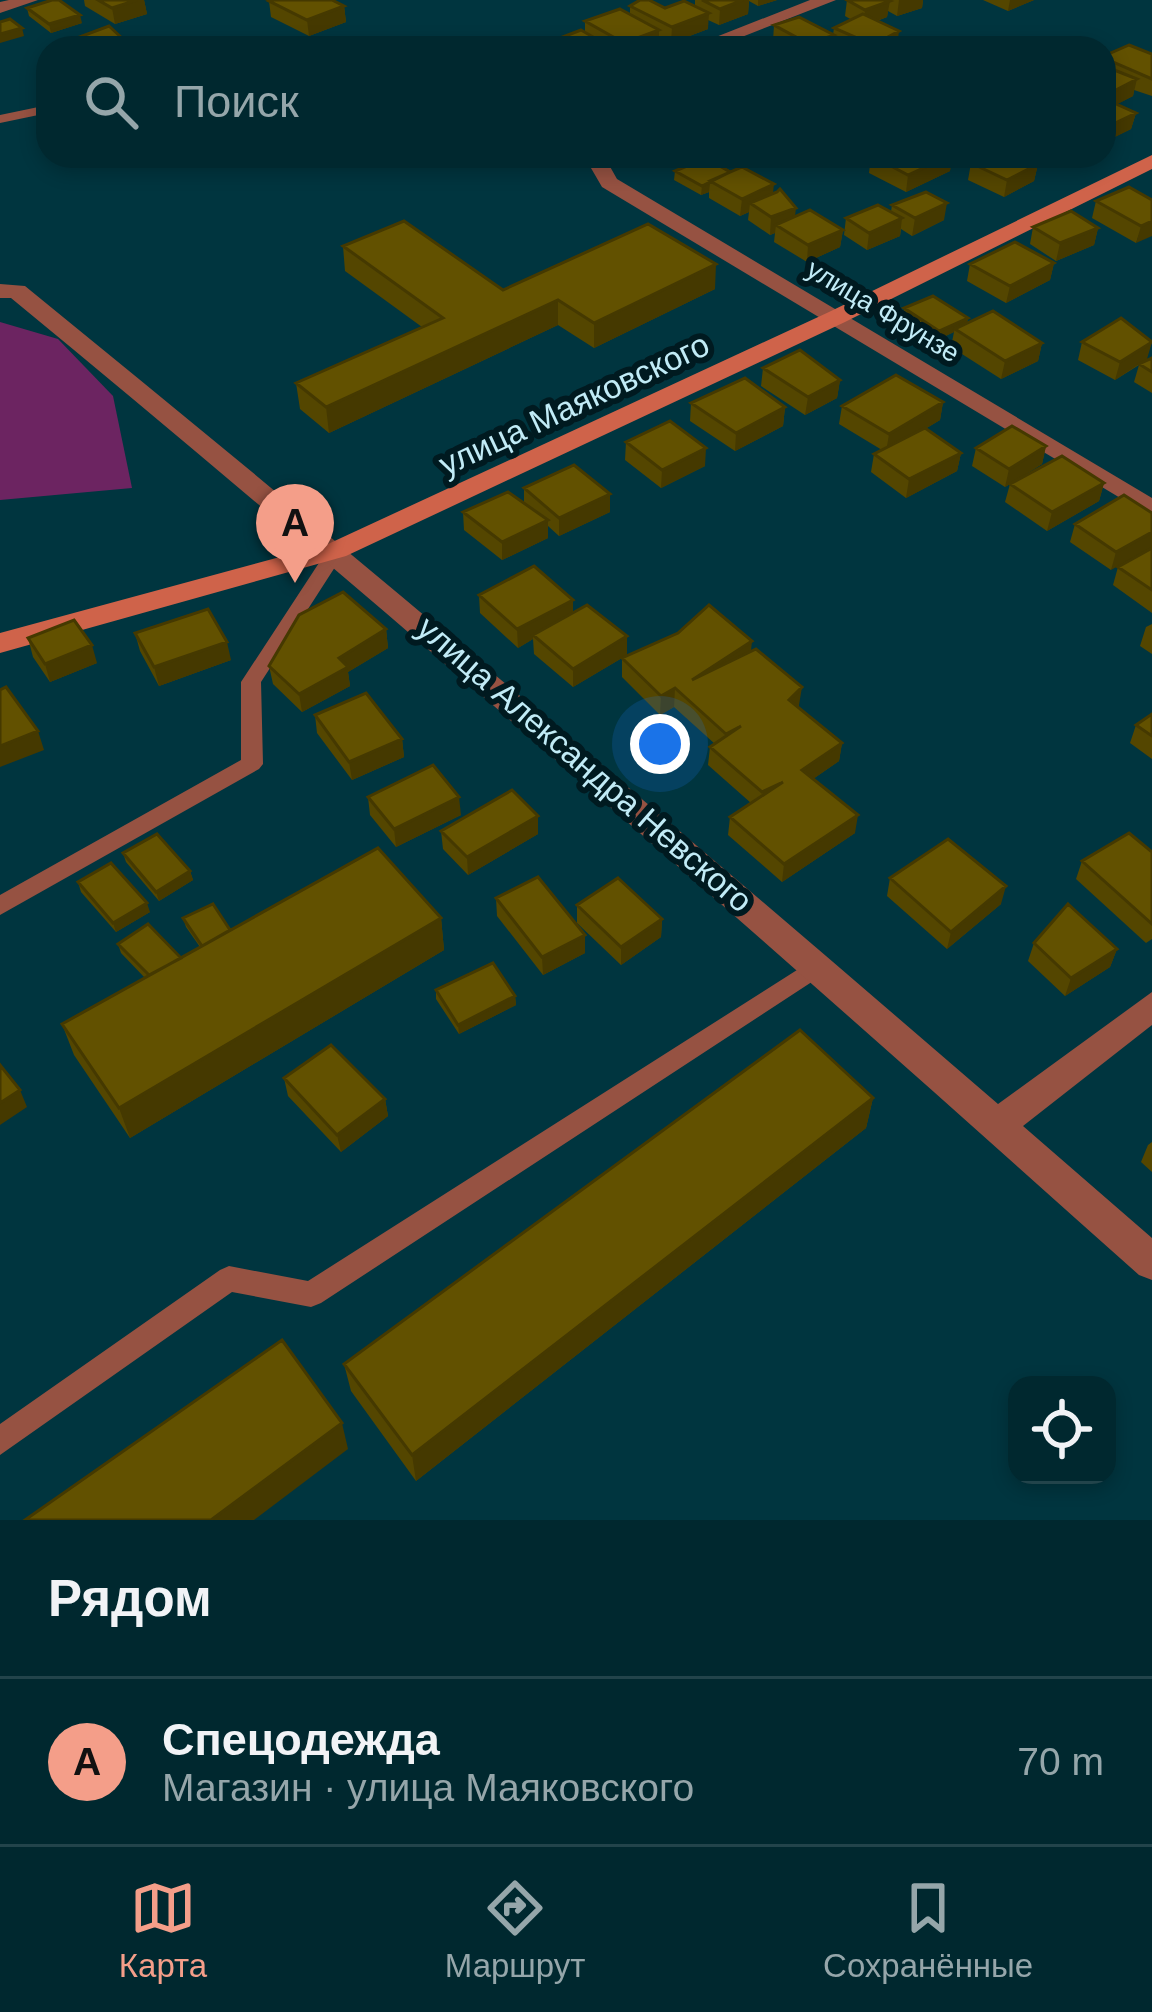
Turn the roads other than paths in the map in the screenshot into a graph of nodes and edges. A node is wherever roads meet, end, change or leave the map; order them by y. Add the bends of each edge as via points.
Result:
1 (28, 0) edge
2 (827, 0) edge
3 (0, 8) edge
4 (730, 36) edge
5 (36, 112) edge
6 (0, 119) edge
7 (1152, 161) edge
8 (601, 168) edge
9 (6, 286) edge
10 (837, 317) junction
11 (1152, 508) edge
12 (338, 550) junction
13 (0, 643) edge
14 (0, 906) edge
15 (819, 965) junction
16 (1152, 1006) edge
17 (997, 1125) junction
18 (1152, 1262) edge
19 (0, 1441) edge

1 - 3 street
2 - 4 street
5 - 6 lane
7 - 10 street, улица Маяковского
8 - 10 street, улица Фрунзе via 609,183
9 - 12 street, улица Александра Невского
10 - 11 street, улица Фрунзе
10 - 12 street, улица Маяковского
12 - 13 street, улица Маяковского
12 - 14 lane via 251,682 252,764
12 - 15 street, улица Александра Невского
15 - 17 street, улица Александра Невского
15 - 19 lane via 311,1294 229,1279
16 - 17 street
17 - 18 street, улица Александра Невского

